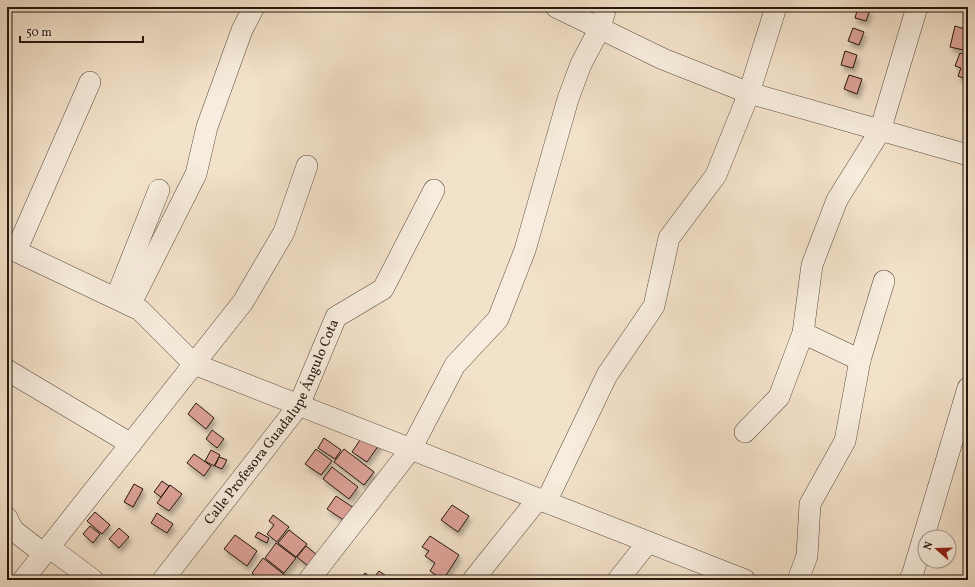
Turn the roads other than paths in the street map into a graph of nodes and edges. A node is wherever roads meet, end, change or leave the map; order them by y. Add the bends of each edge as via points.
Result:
1 (254, 7) edge
2 (556, 7) edge
3 (606, 7) edge
4 (776, 7) edge
5 (917, 7) edge
6 (600, 28) junction
7 (90, 82) dead end
8 (749, 92) junction
9 (880, 131) junction
10 (968, 155) edge
11 (307, 166) dead end
12 (159, 190) dead end
13 (434, 190) dead end
14 (12, 249) edge
15 (884, 281) dead end
16 (123, 302) junction
17 (803, 333) junction
18 (860, 360) junction
19 (194, 364) junction
20 (7, 370) edge
21 (968, 388) edge
22 (299, 405) junction
23 (745, 432) dead end
24 (131, 444) junction
25 (411, 449) junction
26 (542, 501) junction
27 (7, 518) edge
28 (648, 542) junction
29 (46, 550) junction
30 (23, 580) edge
31 (93, 580) edge
32 (163, 580) edge
33 (310, 580) edge
34 (473, 580) edge
35 (618, 580) edge
36 (745, 580) edge
37 (798, 580) edge
38 (909, 580) edge

1 - 16 street via 242,30 207,128 196,174
2 - 6 street
3 - 6 street
4 - 8 street
5 - 9 street
6 - 8 street via 663,59
6 - 25 street via 580,64 526,250 498,319 455,365
7 - 14 street
8 - 9 street
8 - 26 street via 716,174 669,238 654,306 607,375
9 - 10 street
9 - 17 street via 837,200 812,265
11 - 19 street via 284,232 243,302
12 - 16 street
13 - 22 street, Calle Profesora Guadalupe Ángulo Cota via 383,289 336,317
14 - 16 street
15 - 18 street
16 - 19 street via 140,310
17 - 18 street
17 - 23 street via 779,397
18 - 37 street via 845,441 810,504 807,556
19 - 22 street
19 - 24 street
20 - 24 street
21 - 38 street
22 - 25 street
22 - 32 street, Calle Profesora Guadalupe Ángulo Cota
24 - 29 street
25 - 26 street
25 - 33 street
26 - 28 street
26 - 34 street
27 - 29 street via 13,530
28 - 35 street
28 - 36 street
29 - 30 street
29 - 31 street

